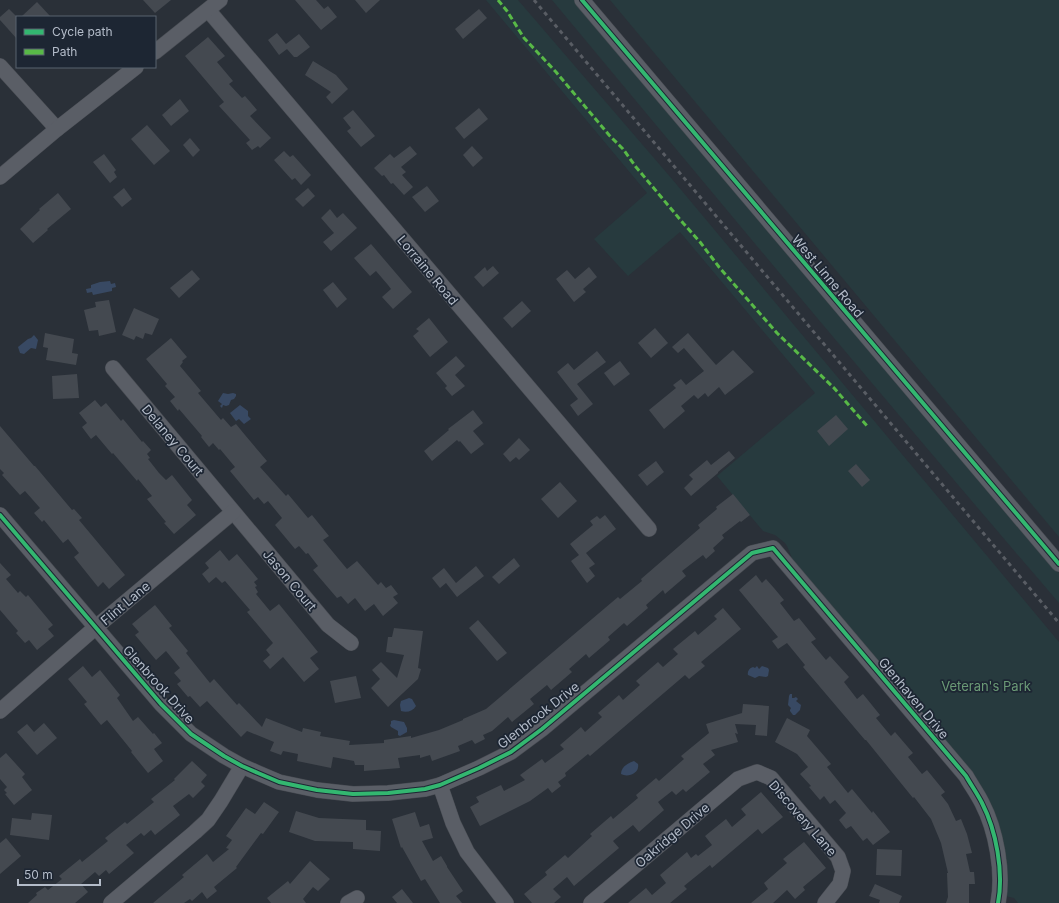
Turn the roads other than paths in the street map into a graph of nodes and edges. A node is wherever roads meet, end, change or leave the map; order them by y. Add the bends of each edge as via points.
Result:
1 (220, 0) edge
2 (582, 0) edge
3 (208, 10) junction
4 (156, 51) edge
5 (0, 66) edge
6 (135, 68) edge
7 (57, 129) junction
8 (0, 177) edge
9 (112, 368) dead end
10 (233, 512) junction
11 (0, 515) edge
12 (649, 529) dead end
13 (752, 553) joint
14 (1059, 564) edge
15 (96, 627) junction
16 (351, 642) dead end
17 (0, 711) edge
18 (242, 766) junction
19 (757, 772) joint
20 (440, 785) junction
21 (111, 903) edge
22 (506, 903) edge
23 (591, 903) edge
24 (825, 903) edge
25 (998, 903) edge

1 - 3 street
2 - 14 street, West Linne Road
3 - 4 street
3 - 12 street, Lorraine Road
5 - 7 street
6 - 7 street
7 - 8 street
9 - 10 street, Delaney Court
10 - 15 street, Flint Lane
10 - 16 street, Jason Court via 328,625
11 - 15 street, Glenbrook Drive
13 - 20 street, Glenbrook Drive via 511,752
13 - 25 street, Glenhaven Drive via 773,548 966,776 982,803 994,833 999,864
15 - 17 street, Flint Lane
15 - 18 street, Glenbrook Drive via 161,704 191,734
18 - 20 street, Glenbrook Drive via 280,782 353,794 388,793
18 - 21 street via 208,820
19 - 23 street, Oakridge Drive via 738,779
19 - 24 street, Discovery Lane via 771,778 838,857 843,871 840,884
20 - 22 street via 453,823 467,852

